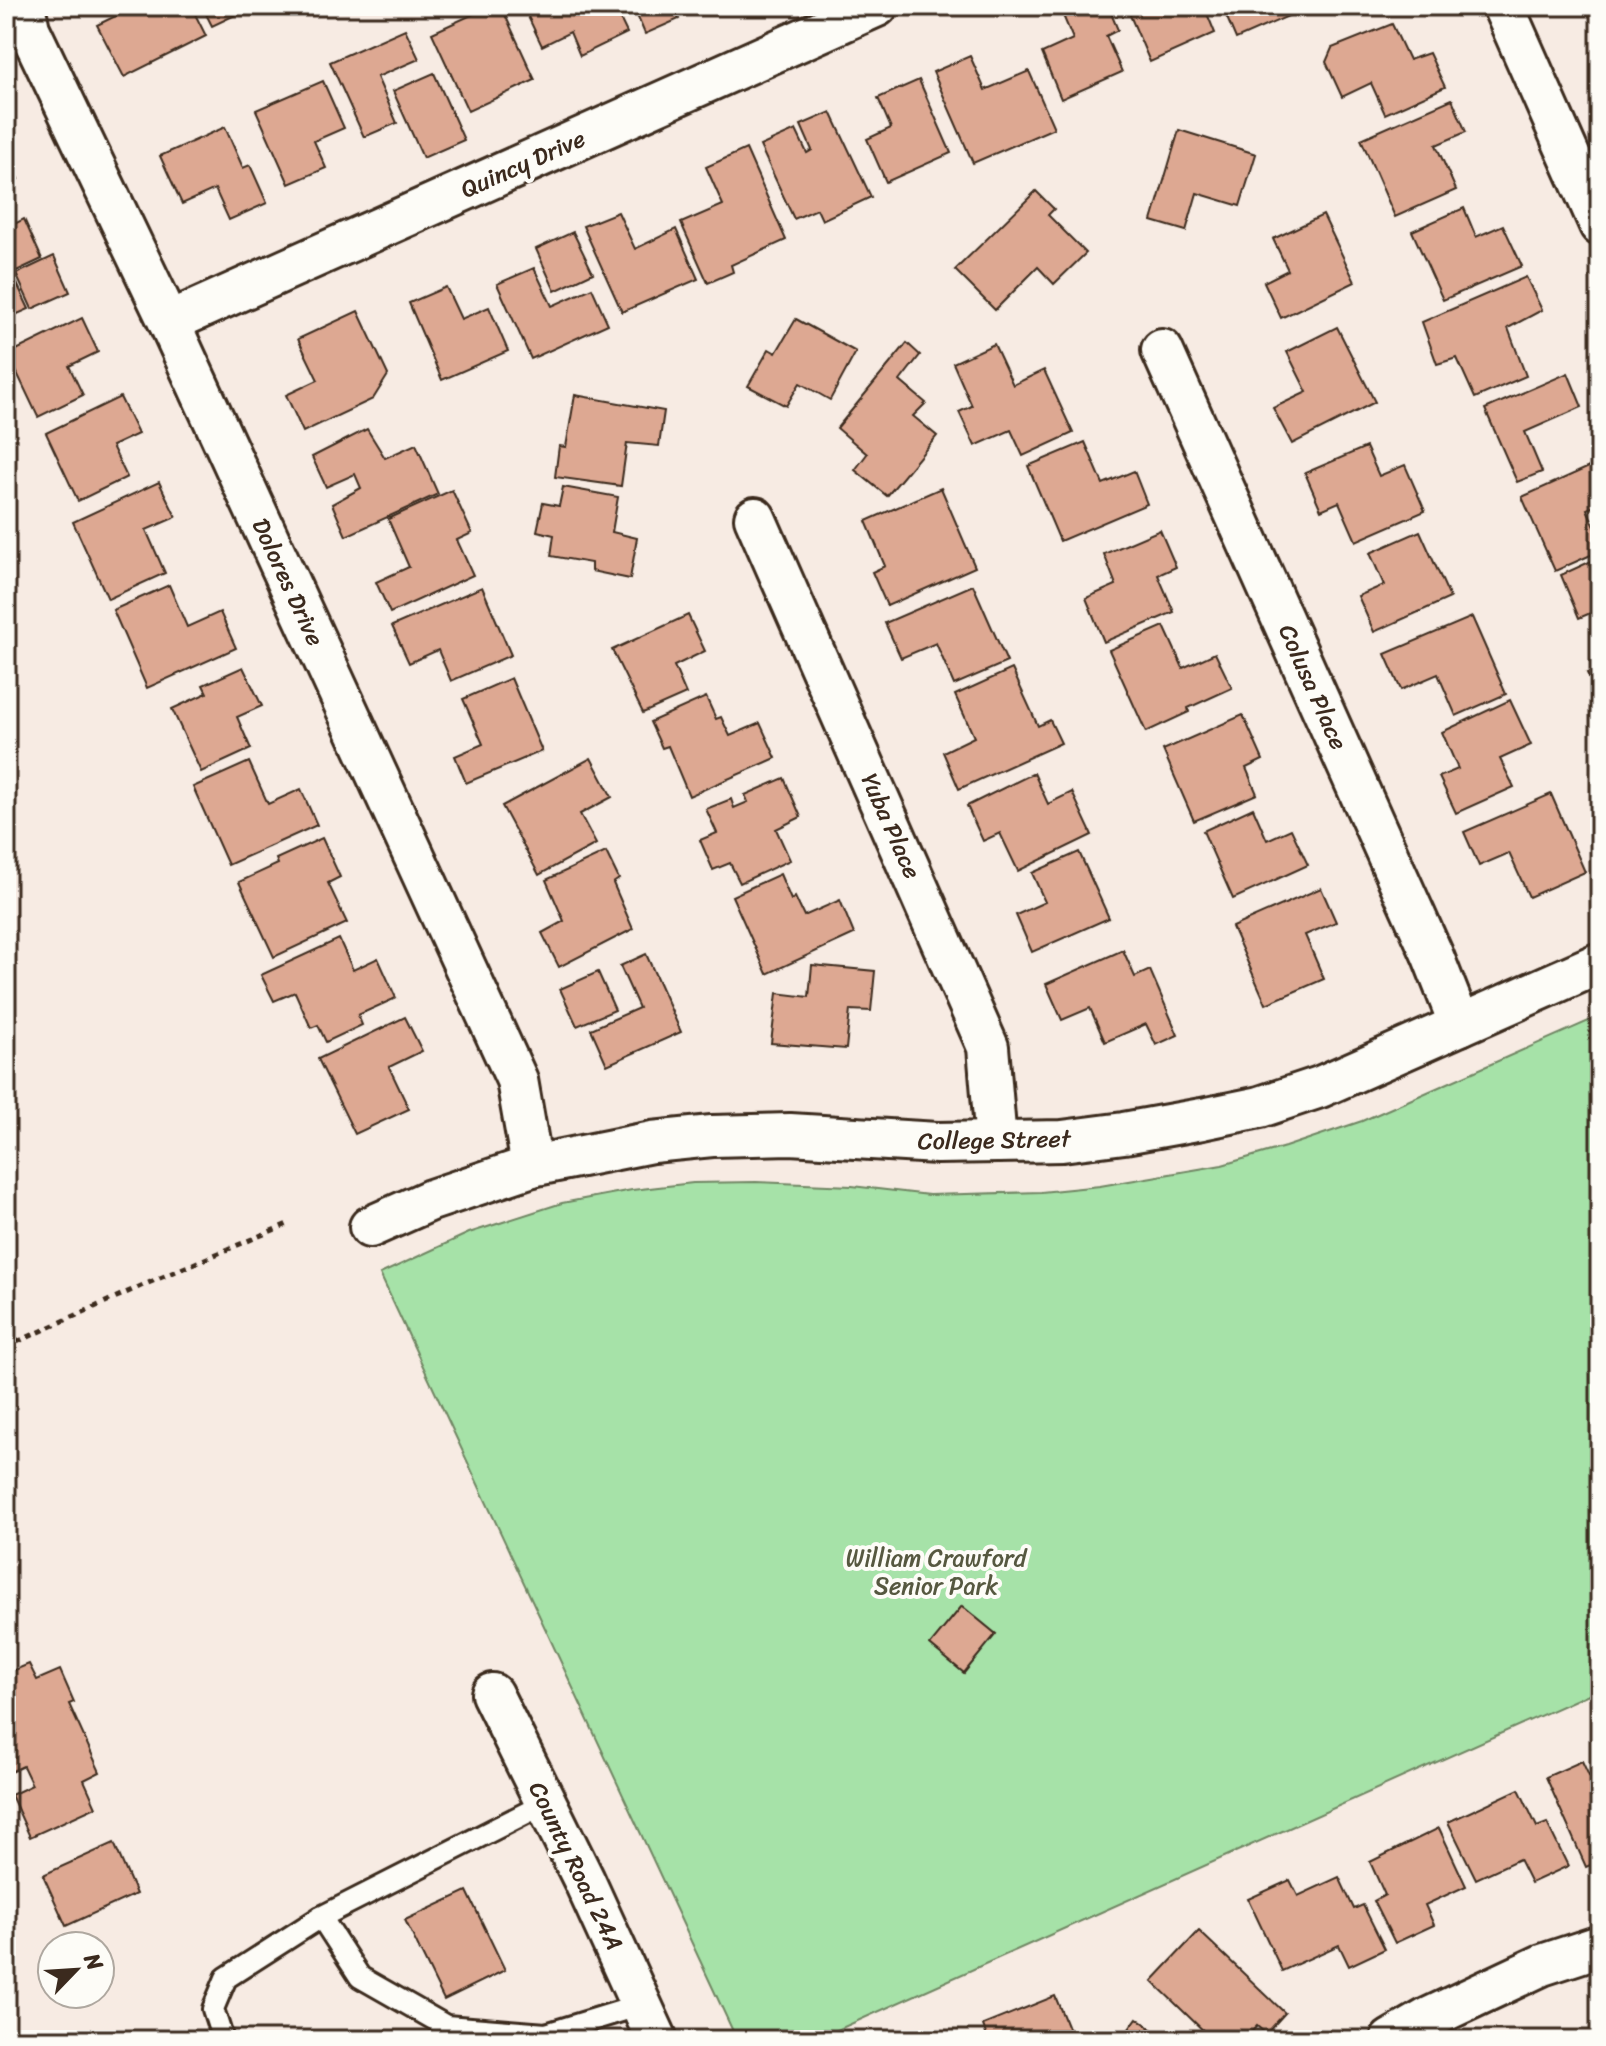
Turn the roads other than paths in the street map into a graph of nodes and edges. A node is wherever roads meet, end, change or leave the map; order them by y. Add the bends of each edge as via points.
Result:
1 (24, 6) edge
2 (877, 6) edge
3 (1503, 6) edge
4 (1600, 225) edge
5 (169, 322) junction
6 (1162, 350) dead end
7 (755, 518) dead end
8 (1600, 963) edge
9 (1460, 1025) junction
10 (996, 1142) junction
11 (532, 1166) junction
12 (370, 1227) dead end
13 (492, 1694) dead end
14 (546, 1803) junction
15 (321, 1917) junction
16 (1600, 1946) edge
17 (649, 2022) edge
18 (223, 2040) edge
19 (1391, 2040) edge

1 - 5 street, Dolores Drive via 29,29
2 - 5 street, Quincy Drive
3 - 4 street
5 - 11 street, Dolores Drive via 517,1080
6 - 9 street, Colusa Place
7 - 10 street, Yuba Place via 988,1047
8 - 9 street, College Street
9 - 10 street, College Street via 1320,1087 1260,1107 1124,1133
10 - 11 street, College Street via 712,1136
11 - 12 street, College Street
13 - 14 street, County Road 24A
14 - 15 lane
14 - 17 street, County Road 24A
15 - 17 lane via 360,1977 446,2026 546,2034
15 - 18 lane via 226,1978 213,2009
16 - 19 street via 1542,1965

